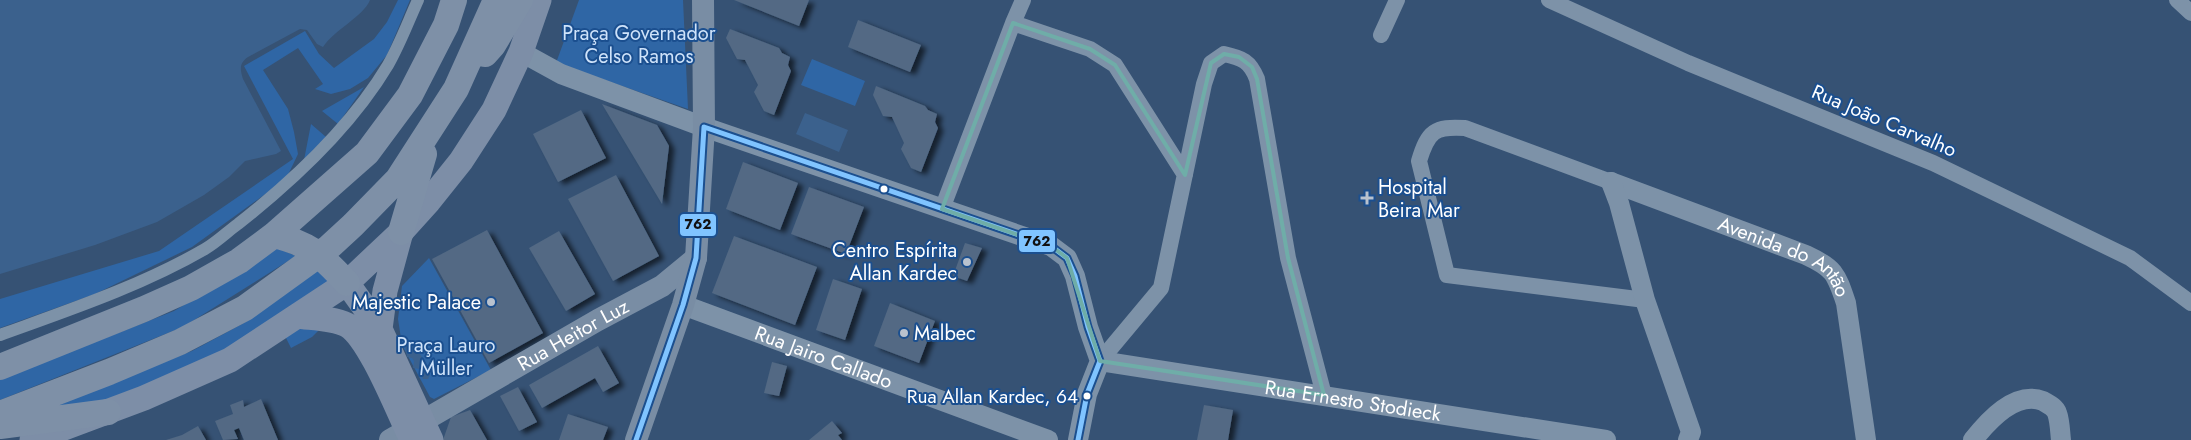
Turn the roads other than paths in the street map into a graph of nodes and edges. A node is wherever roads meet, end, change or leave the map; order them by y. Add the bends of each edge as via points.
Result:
1 (418, 0) edge
2 (454, 0) edge
3 (496, 0) edge
4 (520, 0) edge
5 (539, 0) edge
6 (703, 0) edge
7 (1023, 0) edge
8 (1397, 0) edge
9 (1549, 0) edge
10 (2177, 0) edge
11 (2191, 13) edge
12 (1013, 23) junction
13 (1381, 35) dead end
14 (521, 52) junction
15 (456, 89) junction
16 (432, 127) junction
17 (704, 127) junction
18 (1185, 175) junction
19 (1611, 182) junction
20 (942, 209) junction
21 (401, 232) junction
22 (274, 235) junction
23 (320, 254) junction
24 (696, 258) junction
25 (347, 283) junction
26 (1645, 300) junction
27 (2191, 303) edge
28 (683, 305) junction
29 (297, 316) junction
30 (380, 328) junction
31 (0, 336) edge
32 (1100, 361) junction
33 (0, 367) edge
34 (1324, 395) junction
35 (108, 412) junction
36 (0, 414) edge
37 (0, 426) edge
38 (412, 435) edge
39 (1581, 438) edge
40 (32, 440) edge
41 (636, 440) edge
42 (1048, 440) edge
43 (1078, 440) edge
44 (1606, 440) edge
45 (1688, 440) edge
46 (1866, 440) edge
47 (1973, 440) edge
48 (2061, 440) edge

1 - 31 street via 387,66 358,106 331,139 251,214 207,247 176,264 100,298
2 - 22 highway via 446,25 410,95 367,153
3 - 15 highway
4 - 15 highway via 493,45
5 - 14 main road
6 - 17 main road
7 - 12 street
8 - 13 street
9 - 27 street, Rua João Carvalho via 1688,63 1933,163 2130,258
10 - 11 street
12 - 18 street via 1090,49 1115,65
12 - 20 street
14 - 17 street via 561,74
14 - 21 main road via 494,110 461,162
15 - 16 highway
16 - 21 highway
16 - 23 highway via 398,179
17 - 20 street
17 - 24 main road
18 - 32 street via 1161,288
18 - 34 street via 1211,62 1224,54 1239,57 1252,67 1257,79 1288,258
19 - 26 street
19 - 26 street via 1465,128 1442,127 1431,135 1419,161 1447,275
19 - 46 street, Avenida do Antão via 1827,265 1839,282 1846,303
20 - 32 street via 1051,246 1067,258
21 - 25 main road
21 - 30 main road via 385,291
22 - 23 highway via 299,241
22 - 33 highway via 239,261 191,288
23 - 25 highway
23 - 36 highway via 245,308 180,342
24 - 28 main road
24 - 38 main road, Rua Heitor Luz via 662,286 598,320
25 - 29 main road
25 - 30 main road
26 - 45 street via 1690,432
28 - 41 main road
28 - 42 street, Rua Jairo Callado
29 - 35 main road via 230,360
29 - 38 main road via 347,325 355,333 368,349
30 - 38 main road
32 - 34 street, Rua Ernesto Stodieck
32 - 43 street via 1087,394
34 - 39 street, Rua Ernesto Stodieck
35 - 37 highway
35 - 40 main road
39 - 44 street, Rua Ernesto Stodieck
47 - 48 street via 1991,418 2004,409 2022,400 2038,399 2057,412

